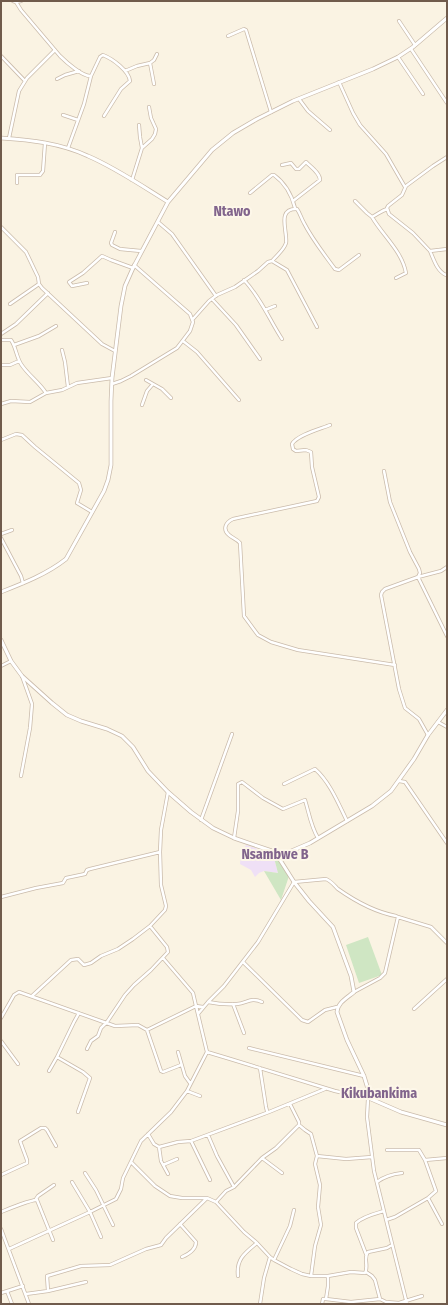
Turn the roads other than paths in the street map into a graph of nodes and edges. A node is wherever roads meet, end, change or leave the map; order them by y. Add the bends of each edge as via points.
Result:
1 (22, 1) edge
2 (15, 2) edge
3 (447, 18) edge
4 (399, 21) dead end
5 (228, 36) dead end
6 (415, 45) junction
7 (411, 48) junction
8 (55, 50) junction
9 (157, 54) dead end
10 (1, 56) edge
11 (398, 57) junction
12 (150, 63) junction
13 (80, 71) junction
14 (125, 71) junction
15 (91, 76) junction
16 (57, 79) dead end
17 (25, 82) junction
18 (339, 82) junction
19 (154, 84) dead end
20 (423, 94) dead end
21 (299, 99) junction
22 (447, 103) edge
23 (149, 107) dead end
24 (271, 112) junction
25 (63, 115) dead end
26 (104, 116) dead end
27 (78, 120) junction
28 (139, 125) dead end
29 (330, 130) dead end
30 (1, 138) edge
31 (10, 138) junction
32 (46, 142) junction
33 (68, 148) junction
34 (142, 148) junction
35 (447, 157) edge
36 (282, 165) dead end
37 (132, 180) junction
38 (17, 183) dead end
39 (405, 187) junction
40 (250, 193) dead end
41 (293, 201) junction
42 (355, 201) dead end
43 (168, 202) junction
44 (295, 208) junction
45 (387, 209) junction
46 (372, 217) junction
47 (157, 221) junction
48 (1, 227) edge
49 (115, 232) dead end
50 (447, 249) edge
51 (141, 251) junction
52 (430, 251) junction
53 (359, 255) dead end
54 (272, 261) junction
55 (134, 266) junction
56 (446, 274) edge
57 (396, 278) dead end
58 (244, 280) junction
59 (87, 283) dead end
60 (39, 284) junction
61 (48, 293) junction
62 (216, 296) junction
63 (212, 299) junction
64 (10, 304) dead end
65 (275, 306) dead end
66 (265, 310) junction
67 (193, 319) junction
68 (56, 326) dead end
69 (317, 327) dead end
70 (1, 334) edge
71 (282, 339) dead end
72 (1, 340) edge
73 (183, 341) junction
74 (14, 345) junction
75 (62, 350) dead end
76 (115, 351) junction
77 (260, 359) dead end
78 (19, 361) junction
79 (1, 365) edge
80 (112, 378) junction
81 (146, 380) dead end
82 (112, 384) junction
83 (153, 384) junction
84 (68, 387) junction
85 (46, 393) junction
86 (171, 398) dead end
87 (239, 400) dead end
88 (1, 404) edge
89 (142, 405) dead end
90 (330, 425) dead end
91 (1, 440) edge
92 (384, 471) dead end
93 (92, 512) junction
94 (12, 530) dead end
95 (1, 534) edge
96 (1, 538) edge
97 (447, 568) edge
98 (418, 577) junction
99 (23, 583) junction
100 (1, 592) edge
101 (447, 636) edge
102 (1, 640) edge
103 (11, 661) junction
104 (395, 665) junction
105 (1, 666) edge
106 (22, 676) junction
107 (447, 710) edge
108 (438, 722) junction
109 (447, 727) edge
110 (232, 734) dead end
111 (428, 735) junction
112 (21, 776) dead end
113 (399, 781) junction
114 (284, 784) dead end
115 (168, 792) junction
116 (201, 820) junction
117 (347, 822) junction
118 (234, 838) junction
119 (318, 838) junction
120 (447, 843) edge
121 (160, 852) junction
122 (275, 852) junction
123 (294, 882) junction
124 (1, 897) edge
125 (398, 918) junction
126 (150, 926) junction
127 (447, 943) edge
128 (163, 958) junction
129 (243, 962) junction
130 (447, 979) edge
131 (354, 992) junction
132 (32, 996) junction
133 (208, 1002) junction
134 (262, 1002) dead end
135 (233, 1004) junction
136 (196, 1006) junction
137 (203, 1007) junction
138 (337, 1007) junction
139 (414, 1009) dead end
140 (80, 1013) junction
141 (198, 1014) junction
142 (1, 1018) edge
143 (107, 1022) junction
144 (147, 1030) junction
145 (244, 1033) dead end
146 (1, 1041) edge
147 (249, 1048) dead end
148 (87, 1049) dead end
149 (178, 1052) dead end
150 (207, 1052) junction
151 (57, 1057) junction
152 (18, 1064) dead end
153 (181, 1066) junction
154 (260, 1068) junction
155 (49, 1071) dead end
156 (364, 1076) junction
157 (190, 1083) junction
158 (325, 1089) junction
159 (186, 1091) junction
160 (200, 1096) dead end
161 (370, 1099) junction
162 (290, 1104) junction
163 (78, 1112) dead end
164 (269, 1112) junction
165 (299, 1125) junction
166 (447, 1125) edge
167 (148, 1134) junction
168 (208, 1134) junction
169 (192, 1141) junction
170 (56, 1146) dead end
171 (159, 1147) junction
172 (387, 1150) dead end
173 (317, 1156) junction
174 (372, 1157) junction
175 (262, 1158) junction
176 (447, 1158) edge
177 (177, 1159) dead end
178 (425, 1160) junction
179 (130, 1162) junction
180 (163, 1165) junction
181 (85, 1173) dead end
182 (282, 1173) dead end
183 (402, 1173) dead end
184 (168, 1174) dead end
185 (1, 1175) edge
186 (210, 1180) dead end
187 (72, 1182) dead end
188 (377, 1182) junction
189 (54, 1185) dead end
190 (234, 1187) junction
191 (207, 1198) junction
192 (428, 1198) junction
193 (36, 1199) junction
194 (216, 1202) junction
195 (103, 1206) junction
196 (294, 1210) dead end
197 (384, 1211) junction
198 (1, 1212) edge
199 (90, 1212) junction
200 (386, 1220) junction
201 (180, 1224) junction
202 (442, 1224) dead end
203 (113, 1225) dead end
204 (1, 1229) edge
205 (49, 1231) junction
206 (101, 1237) dead end
207 (53, 1240) dead end
208 (257, 1243) junction
209 (392, 1245) junction
210 (9, 1249) junction
211 (366, 1254) junction
212 (182, 1257) dead end
213 (270, 1257) junction
214 (274, 1260) junction
215 (366, 1272) junction
216 (238, 1276) dead end
217 (312, 1276) junction
218 (328, 1276) junction
219 (86, 1282) dead end
220 (23, 1286) junction
221 (48, 1290) junction
222 (7, 1291) junction
223 (1, 1293) edge
224 (26, 1294) junction
225 (422, 1296) dead end
226 (326, 1299) junction
227 (380, 1299) junction
228 (406, 1302) edge
229 (386, 1303) edge
230 (12, 1304) edge
231 (29, 1304) edge
232 (260, 1304) edge
233 (322, 1304) edge

1 - 2 street
2 - 8 street
3 - 6 street
4 - 6 street
5 - 24 street via 246,30
6 - 7 street
7 - 11 street
7 - 22 street
8 - 13 street via 66,62
8 - 17 street
9 - 12 street
10 - 17 street
11 - 18 street
11 - 20 street
12 - 14 street
12 - 19 street
13 - 15 street via 86,76
13 - 16 street
14 - 15 street via 103,55
14 - 26 street via 130,81 121,89
15 - 27 street
17 - 31 street via 17,98
18 - 21 street
18 - 39 street via 360,125 386,154
21 - 24 street
21 - 29 street via 308,111
23 - 34 street via 150,118 156,129 152,139
24 - 43 street via 212,150
25 - 27 street
27 - 33 street
28 - 34 street
30 - 31 street
31 - 32 street
32 - 33 street
32 - 38 street via 42,174 17,175
33 - 37 street via 88,155
34 - 37 street
35 - 39 street
36 - 41 street via 290,163 299,169 306,162 320,178
37 - 43 street
39 - 45 street via 402,195
40 - 41 street via 273,174 283,184
41 - 44 street
42 - 46 street
43 - 47 street
44 - 53 street via 335,269 339,270
44 - 54 street via 286,213 285,245
45 - 46 street
45 - 52 street via 389,214
46 - 57 street via 397,250 405,268 406,273
47 - 51 street
47 - 62 street via 172,234
48 - 60 street via 26,252
49 - 51 street via 112,245 120,249
50 - 52 street
51 - 55 street
52 - 56 street via 438,268
54 - 58 street
54 - 69 street via 287,270
55 - 59 street via 102,256 69,282 72,286
55 - 67 street
55 - 76 street via 125,286
58 - 62 street
58 - 66 street
60 - 61 street
60 - 64 street
61 - 70 street via 16,324
61 - 76 street via 102,344
62 - 63 street
63 - 67 street
63 - 77 street via 236,325
65 - 66 street
66 - 71 street
67 - 73 street via 193,325
68 - 74 street via 39,336
72 - 74 street via 9,340
73 - 82 street via 163,357
73 - 87 street via 197,352
74 - 78 street
75 - 84 street
76 - 80 street
78 - 79 street
78 - 85 street
80 - 82 street
80 - 84 street via 77,383
81 - 83 street
82 - 93 street via 110,472 104,491
83 - 86 street
83 - 89 street via 147,391
84 - 85 street
85 - 88 street via 30,402 11,401
90 - 104 street via 292,442 296,451 311,452 319,497 317,501 233,519 226,523 226,532 239,541 240,545 244,616 258,635 271,642 298,650
91 - 93 street via 16,434 22,435 79,483 81,490 77,503
92 - 98 street via 390,502 419,569
93 - 99 street via 66,559 57,567
94 - 95 street
96 - 99 street
97 - 98 street
98 - 101 street
98 - 104 street via 382,592 381,600
99 - 100 street
102 - 103 street
103 - 105 street
103 - 106 street
104 - 111 street via 403,704 419,719
106 - 112 street via 32,704
106 - 115 street via 67,715 122,736 133,747 148,771
107 - 108 street
108 - 109 street
108 - 111 street
110 - 116 street
111 - 113 street
113 - 117 street via 372,806
113 - 120 street via 405,782
114 - 117 street via 316,769 333,794
115 - 116 street
115 - 121 street
116 - 118 street
117 - 119 street
118 - 119 street via 238,784 242,782 283,809 305,800 312,827
118 - 122 street
119 - 122 street via 289,852
121 - 124 street via 86,870 84,874 66,878 63,883
121 - 126 street via 161,885 166,906
122 - 123 street
123 - 125 street via 326,878 364,905
123 - 129 street
123 - 131 street via 333,927 351,976
125 - 127 street via 430,927
125 - 131 street via 385,973
126 - 128 street via 169,949
126 - 132 street via 118,949 92,963 84,964 78,959 71,960
128 - 136 street via 193,993
128 - 143 street via 125,995
129 - 133 street
129 - 138 street via 302,1020 308,1022 325,1010
130 - 139 street
131 - 138 street
132 - 140 street
132 - 142 street via 16,993
133 - 135 street via 220,1005
133 - 137 street
134 - 135 street via 255,999
135 - 145 street
136 - 137 street
136 - 141 street
136 - 144 street
137 - 141 street
138 - 156 street via 342,1028
140 - 143 street
140 - 151 street
141 - 150 street
143 - 144 street via 119,1027 138,1025
143 - 148 street
144 - 153 street via 161,1071
146 - 152 street
147 - 156 street
149 - 153 street
150 - 154 street
150 - 157 street
151 - 155 street
151 - 163 street via 82,1070 90,1078
153 - 157 street
154 - 158 street
154 - 164 street
156 - 161 street
157 - 159 street
158 - 161 street
158 - 162 street
159 - 160 street
159 - 167 street via 171,1112
161 - 166 street via 401,1112
161 - 174 street via 367,1116
162 - 164 street
162 - 165 street via 300,1122
164 - 168 street
165 - 173 street via 311,1134
165 - 175 street
167 - 171 street
167 - 179 street via 141,1141
168 - 169 street
168 - 190 street
169 - 171 street
169 - 186 street
170 - 185 street via 47,1130 41,1128 20,1141 27,1162
171 - 180 street
172 - 178 street via 419,1150
173 - 174 street via 346,1159
173 - 217 street via 315,1160 320,1185 318,1207 321,1225 315,1246
174 - 188 street
175 - 182 street
175 - 190 street
176 - 178 street
177 - 180 street
178 - 192 street via 436,1191
179 - 191 street via 155,1186 170,1196
179 - 195 street via 119,1195
180 - 184 street
181 - 195 street
183 - 188 street via 394,1173
187 - 199 street
188 - 197 street
189 - 193 street
190 - 194 street via 226,1191
191 - 194 street
191 - 201 street
192 - 200 street
192 - 202 street
193 - 198 street
193 - 205 street
194 - 208 street
195 - 199 street
195 - 203 street
196 - 214 street via 290,1226
197 - 200 street
197 - 211 street via 356,1223
199 - 205 street
199 - 206 street
200 - 209 street
201 - 212 street via 196,1242 193,1250
201 - 221 street via 161,1245 110,1265 82,1266 47,1276
204 - 210 street
205 - 207 street
205 - 210 street
208 - 213 street
208 - 216 street via 244,1254 237,1266
209 - 211 street via 371,1250
209 - 228 street
210 - 220 street
211 - 215 street
213 - 214 street
213 - 232 street
214 - 217 street via 302,1274
215 - 218 street
215 - 227 street via 375,1280
217 - 218 street
218 - 226 street
219 - 221 street
220 - 222 street
220 - 224 street
221 - 224 street
222 - 223 street
222 - 230 street
224 - 231 street
225 - 228 street
226 - 227 street via 352,1302
226 - 233 street via 323,1299
227 - 229 street
228 - 229 street

